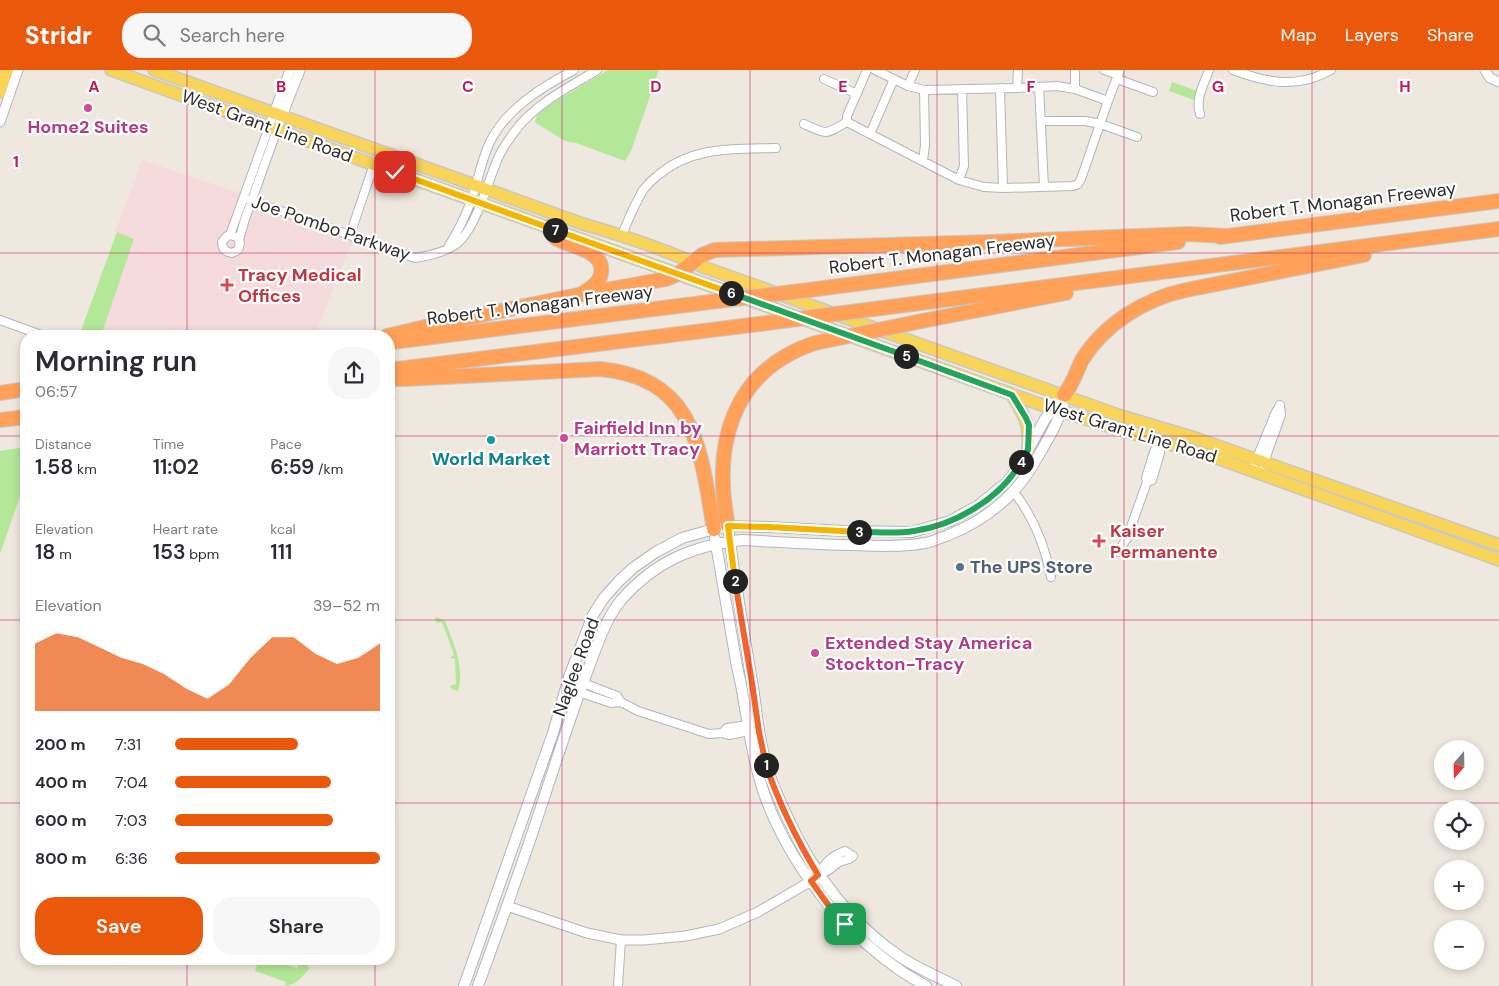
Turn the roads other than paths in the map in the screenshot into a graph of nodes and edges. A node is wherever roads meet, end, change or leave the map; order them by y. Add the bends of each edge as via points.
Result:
1 (7, 70) edge
2 (18, 70) edge
3 (111, 70) edge
4 (154, 70) edge
5 (290, 70) edge
6 (300, 70) edge
7 (574, 70) edge
8 (597, 70) edge
9 (868, 70) edge
10 (915, 70) edge
11 (1018, 70) edge
12 (1075, 70) edge
13 (1104, 70) edge
14 (1209, 70) edge
15 (1233, 70) edge
16 (1331, 70) edge
17 (1485, 70) edge
18 (1118, 75) edge
19 (824, 79) dead end
20 (894, 79) junction
21 (1499, 82) edge
22 (908, 86) junction
23 (1040, 87) junction
24 (1000, 88) junction
25 (1017, 88) junction
26 (962, 89) junction
27 (1075, 89) junction
28 (924, 90) junction
29 (0, 92) edge
30 (1153, 92) dead end
31 (857, 94) junction
32 (1108, 101) junction
33 (1200, 114) dead end
34 (278, 115) junction
35 (1041, 121) junction
36 (0, 122) edge
37 (847, 122) junction
38 (804, 124) dead end
39 (1100, 124) junction
40 (273, 128) junction
41 (870, 134) junction
42 (1137, 137) dead end
43 (776, 148) dead end
44 (923, 161) junction
45 (374, 164) junction
46 (960, 180) junction
47 (1044, 186) junction
48 (481, 188) junction
49 (1003, 188) junction
50 (248, 199) junction
51 (1499, 201) edge
52 (476, 202) junction
53 (548, 227) junction
54 (1499, 229) edge
55 (350, 235) junction
56 (622, 235) junction
57 (230, 236) junction
58 (1227, 236) junction
59 (239, 240) junction
60 (1409, 240) junction
61 (594, 244) junction
62 (693, 262) junction
63 (678, 274) junction
64 (1112, 278) junction
65 (578, 295) junction
66 (0, 320) edge
67 (28, 330) edge
68 (395, 334) edge
69 (395, 342) edge
70 (395, 369) edge
71 (395, 379) edge
72 (20, 390) edge
73 (0, 392) edge
74 (1012, 395) junction
75 (1064, 395) junction
76 (1057, 410) junction
77 (20, 418) edge
78 (0, 420) edge
79 (1160, 441) junction
80 (1028, 450) junction
81 (1258, 466) junction
82 (1013, 491) junction
83 (728, 526) junction
84 (714, 529) junction
85 (730, 542) junction
86 (716, 544) junction
87 (1499, 545) edge
88 (1118, 552) dead end
89 (1499, 560) edge
90 (1051, 577) dead end
91 (581, 687) junction
92 (749, 728) junction
93 (815, 878) junction
94 (506, 906) junction
95 (621, 940) junction
96 (464, 986) edge
97 (478, 986) edge
98 (618, 986) edge
99 (926, 986) edge
100 (956, 986) edge

1 - 29 main road
2 - 36 street
3 - 40 main road, West Grant Line Road
4 - 34 main road, West Grant Line Road
5 - 34 street
6 - 34 street
7 - 48 street, Joe Pombo Parkway via 536,92 501,125 490,142
8 - 48 street, Joe Pombo Parkway via 535,109 505,144
9 - 20 street
9 - 31 street
10 - 22 street
11 - 25 street
12 - 27 street
13 - 18 street
14 - 33 street via 1198,101
15 - 16 street via 1256,79 1289,83 1308,80
17 - 21 street via 1490,78
18 - 30 street
18 - 32 street
19 - 31 street
20 - 22 street
20 - 41 street
22 - 28 street
23 - 25 street
23 - 27 street
23 - 35 street
24 - 25 street
24 - 26 street
24 - 49 street
26 - 28 street
26 - 46 street via 964,166
27 - 32 street
28 - 44 street
31 - 37 street
32 - 39 street
34 - 40 street
34 - 48 main road, West Grant Line Road
35 - 39 street via 1085,120
35 - 47 street
37 - 38 street via 827,133
37 - 41 street
39 - 42 street
39 - 47 street via 1078,184
40 - 45 main road, West Grant Line Road
40 - 50 street
41 - 44 street
43 - 56 street via 715,150 675,163 643,190
44 - 46 street
45 - 52 main road, West Grant Line Road
45 - 55 street
46 - 49 street
47 - 49 street
48 - 52 street, Joe Pombo Parkway
48 - 52 street, Joe Pombo Parkway
48 - 56 main road, West Grant Line Road
50 - 55 street, Joe Pombo Parkway
50 - 57 street
50 - 59 street
51 - 58 highway, Robert T. Monagan Freeway
52 - 53 main road, West Grant Line Road
52 - 55 street, Joe Pombo Parkway via 447,249 430,256 415,258
53 - 61 main road, West Grant Line Road
53 - 65 highway via 556,239 583,249 596,257 602,267 598,282
54 - 60 highway
56 - 61 main road
56 - 62 main road, West Grant Line Road
57 - 59 street
57 - 59 street via 222,242 225,251 235,252 240,247
58 - 62 highway via 1188,234 723,250 709,252
58 - 69 highway, Robert T. Monagan Freeway, bridge
60 - 64 highway
60 - 75 highway via 1370,254 1186,290 1150,301 1127,314 1102,336 1082,361
61 - 63 main road, West Grant Line Road
62 - 63 highway
62 - 75 main road, West Grant Line Road
63 - 65 highway via 659,281
63 - 74 main road, West Grant Line Road
64 - 70 highway, bridge
64 - 83 highway, bridge via 1074,292 815,343 788,354 758,378 733,415 723,462
65 - 68 highway
66 - 67 street
71 - 84 highway via 600,369 640,377 667,394 690,427 701,458
72 - 73 highway
74 - 76 main road, West Grant Line Road
74 - 80 main road via 1029,425
75 - 76 main road, Naglee Road
75 - 81 main road, West Grant Line Road via 1164,428
76 - 79 main road, West Grant Line Road
76 - 80 main road, Naglee Road via 1045,419
76 - 82 main road, Naglee Road via 1030,471
77 - 78 highway
79 - 81 main road, West Grant Line Road
79 - 88 street via 1152,480 1147,482 1127,538
80 - 83 main road, Naglee Road via 1006,483 979,506 950,521 924,529 884,532
81 - 81 street via 1281,415 1280,406 1275,414
81 - 87 main road, West Grant Line Road
81 - 89 main road, West Grant Line Road
82 - 85 main road, Naglee Road via 982,518 926,543 896,546
82 - 90 street via 1037,528
83 - 84 main road, Naglee Road
83 - 85 main road
84 - 86 main road
84 - 96 main road, Naglee Road via 682,538 632,568 603,599 594,615 569,677 553,733
85 - 86 main road, Naglee Road
85 - 93 main road via 762,750 776,792
86 - 91 main road, Naglee Road via 683,554 636,584 621,600 603,630
86 - 92 main road
91 - 92 street via 611,703 621,702 638,711 709,734 722,733 727,728
91 - 94 main road, Naglee Road
92 - 93 main road via 766,799 779,829 796,859
93 - 95 street via 758,912 719,929 669,938
93 - 99 main road via 829,906 863,941 898,970
93 - 100 main road via 876,937 902,957
94 - 95 street via 587,933
94 - 97 main road, Naglee Road
95 - 98 street

